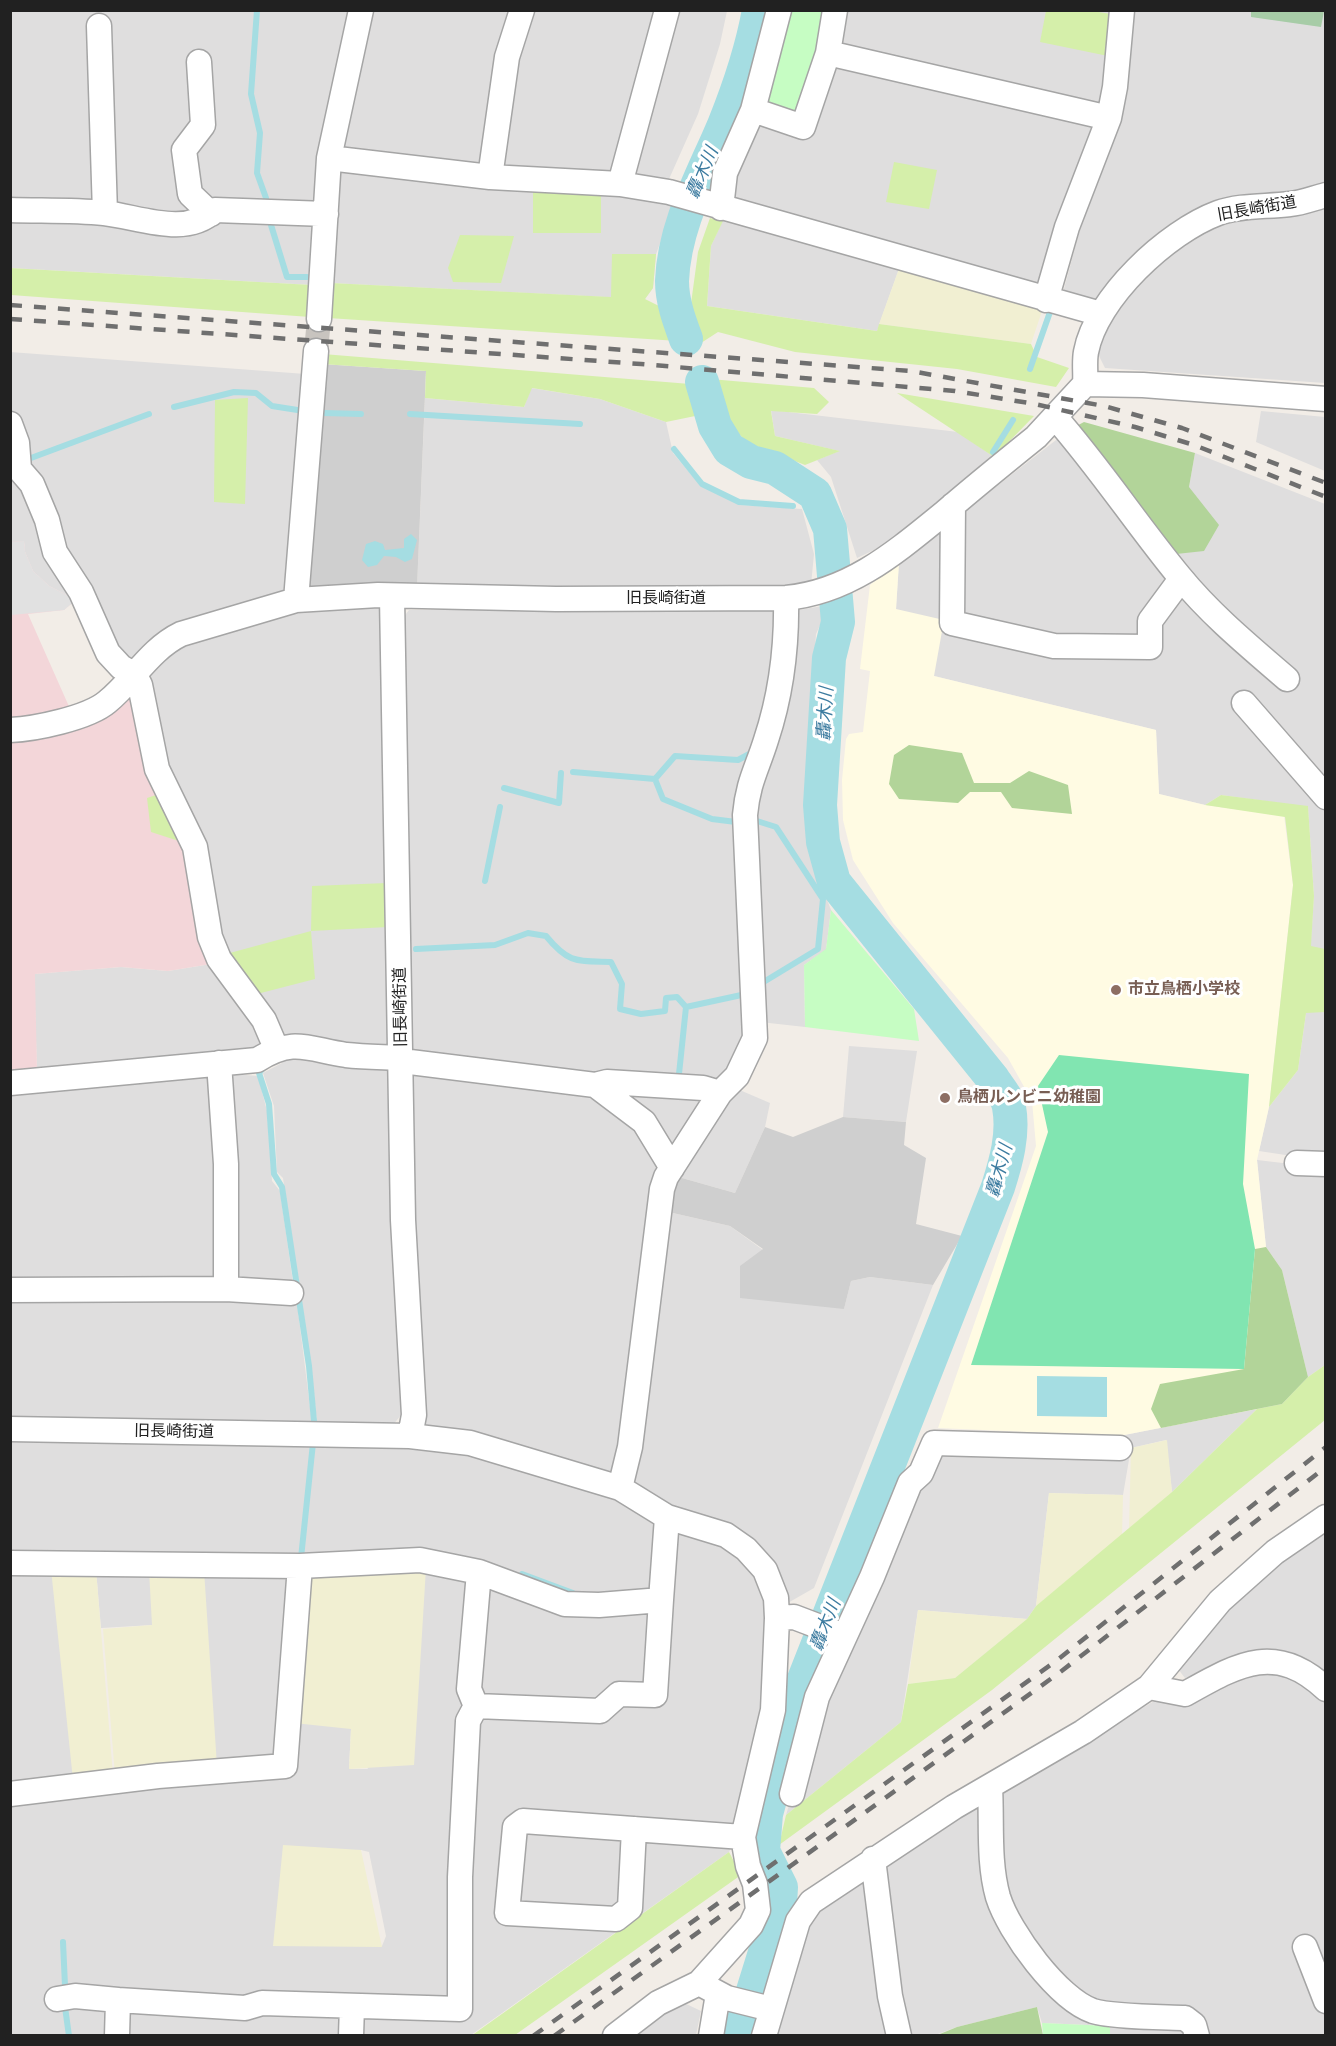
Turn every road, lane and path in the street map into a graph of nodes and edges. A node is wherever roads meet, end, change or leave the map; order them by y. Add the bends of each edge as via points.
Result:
1 (361, 10) edge
2 (522, 10) edge
3 (666, 10) edge
4 (779, 10) edge
5 (836, 10) edge
6 (1122, 10) edge
7 (99, 26) dead end
8 (828, 53) junction
9 (199, 62) dead end
10 (753, 110) junction
11 (1109, 118) junction
12 (329, 158) junction
13 (490, 177) junction
14 (620, 184) junction
15 (1326, 195) edge
16 (721, 208) junction
17 (10, 210) edge
18 (105, 213) junction
19 (211, 214) junction
20 (326, 214) junction
21 (1046, 300) junction
22 (1101, 314) junction
23 (319, 320) tunnel mouth
24 (316, 351) tunnel mouth
25 (1085, 384) junction
26 (1326, 399) edge
27 (1055, 417) junction
28 (10, 424) edge
29 (952, 505) junction
30 (1181, 579) junction
31 (392, 597) junction
32 (786, 598) junction
33 (296, 600) junction
34 (135, 675) junction
35 (1287, 679) dead end
36 (1244, 702) dead end
37 (10, 730) edge
38 (1326, 797) edge
39 (276, 1048) junction
40 (402, 1060) junction
41 (219, 1063) junction
42 (10, 1083) edge
43 (594, 1085) junction
44 (720, 1093) junction
45 (1297, 1163) dead end
46 (1326, 1164) edge
47 (672, 1168) junction
48 (226, 1289) junction
49 (10, 1290) edge
50 (291, 1293) dead end
51 (10, 1429) edge
52 (410, 1436) junction
53 (1119, 1448) dead end
54 (620, 1488) junction
55 (1326, 1517) edge
56 (668, 1518) junction
57 (10, 1563) edge
58 (300, 1566) junction
59 (479, 1572) junction
60 (661, 1600) junction
61 (777, 1618) junction
62 (844, 1636) junction
63 (1149, 1687) junction
64 (1326, 1689) edge
65 (476, 1706) junction
66 (990, 1787) junction
67 (10, 1794) edge
68 (792, 1794) dead end
69 (634, 1828) junction
70 (743, 1837) junction
71 (873, 1859) junction
72 (1305, 1947) dead end
73 (715, 1992) junction
74 (1324, 1992) edge
75 (57, 1999) dead end
76 (118, 2000) junction
77 (352, 2006) junction
78 (771, 2009) junction
79 (117, 2036) edge
80 (351, 2036) edge
81 (615, 2036) edge
82 (711, 2036) edge
83 (764, 2036) edge
84 (899, 2036) edge
85 (1197, 2036) edge

1 - 12 street
2 - 13 street via 507,57
3 - 14 street
4 - 10 street
5 - 8 street
6 - 11 street
7 - 18 street
8 - 10 street via 804,127
8 - 11 street
9 - 19 street via 203,124 184,150 190,194
10 - 16 street via 725,173
11 - 21 street via 1067,227
12 - 13 street
12 - 20 street
13 - 14 street
14 - 16 street via 669,192
15 - 22 street, 旧長崎街道 via 1292,204 1218,213 1185,230 1121,287
16 - 21 street
17 - 18 street
18 - 19 street via 152,224 203,221
19 - 20 street via 215,210
20 - 23 street
21 - 22 street
22 - 25 street, 旧長崎街道 via 1086,352
24 - 33 street
25 - 26 street
25 - 27 street
27 - 29 street
27 - 30 street
28 - 34 street via 20,469 32,484 55,552 81,592 108,653
29 - 30 street via 952,623 1054,646 1150,647 1150,621
29 - 32 street, 旧長崎街道 via 892,554 851,580 811,596
30 - 35 street
31 - 32 street, 旧長崎街道
31 - 33 street via 378,594
31 - 40 street, 旧長崎街道
32 - 44 street via 779,689 766,740 748,786 745,815 757,1028 737,1076
33 - 34 street via 181,634 164,643
34 - 37 street via 105,704 59,722
34 - 39 street via 158,769 195,847 210,937 219,959 264,1020
36 - 38 street
39 - 40 street via 298,1045
39 - 41 street via 257,1060
40 - 43 street
40 - 52 street, 旧長崎街道 via 403,1220 414,1415
41 - 42 street
41 - 48 street via 226,1164
43 - 44 street via 607,1082 703,1088
43 - 47 street via 644,1122
44 - 47 street
45 - 46 street
47 - 54 street via 662,1189 630,1447
48 - 49 street
48 - 50 street
51 - 52 street, 旧長崎街道
52 - 54 street via 470,1443
53 - 62 street via 934,1443 921,1473 910,1483
54 - 56 street
55 - 63 street via 1275,1552 1220,1601
56 - 60 street
56 - 61 street via 726,1535 746,1549 765,1570 776,1598
57 - 58 street
58 - 59 street via 420,1560
58 - 67 street via 285,1766
59 - 60 street via 565,1604
59 - 65 street via 469,1689
60 - 65 street via 655,1695 619,1694 600,1711
61 - 62 street via 794,1617
61 - 70 street via 773,1710
62 - 68 street via 817,1697
63 - 64 street via 1185,1694 1245,1664 1265,1661 1308,1672
63 - 66 street
65 - 77 street via 468,1721 460,1877 460,2009
66 - 71 street
66 - 85 street via 999,1898 1010,1922 1052,1983 1072,2001 1095,2012 1185,2018 1194,2025
69 - 69 street via 523,1821 514,1827 507,1912 616,1919 630,1908
69 - 70 street
70 - 73 street via 758,1910
71 - 78 street via 811,1902 798,1921
71 - 84 street via 890,1996
72 - 74 street
73 - 78 street
73 - 81 street via 658,2003
73 - 82 street
75 - 76 street via 75,1996
76 - 77 street via 245,2008 262,2002
76 - 79 street
77 - 80 street
78 - 83 street

